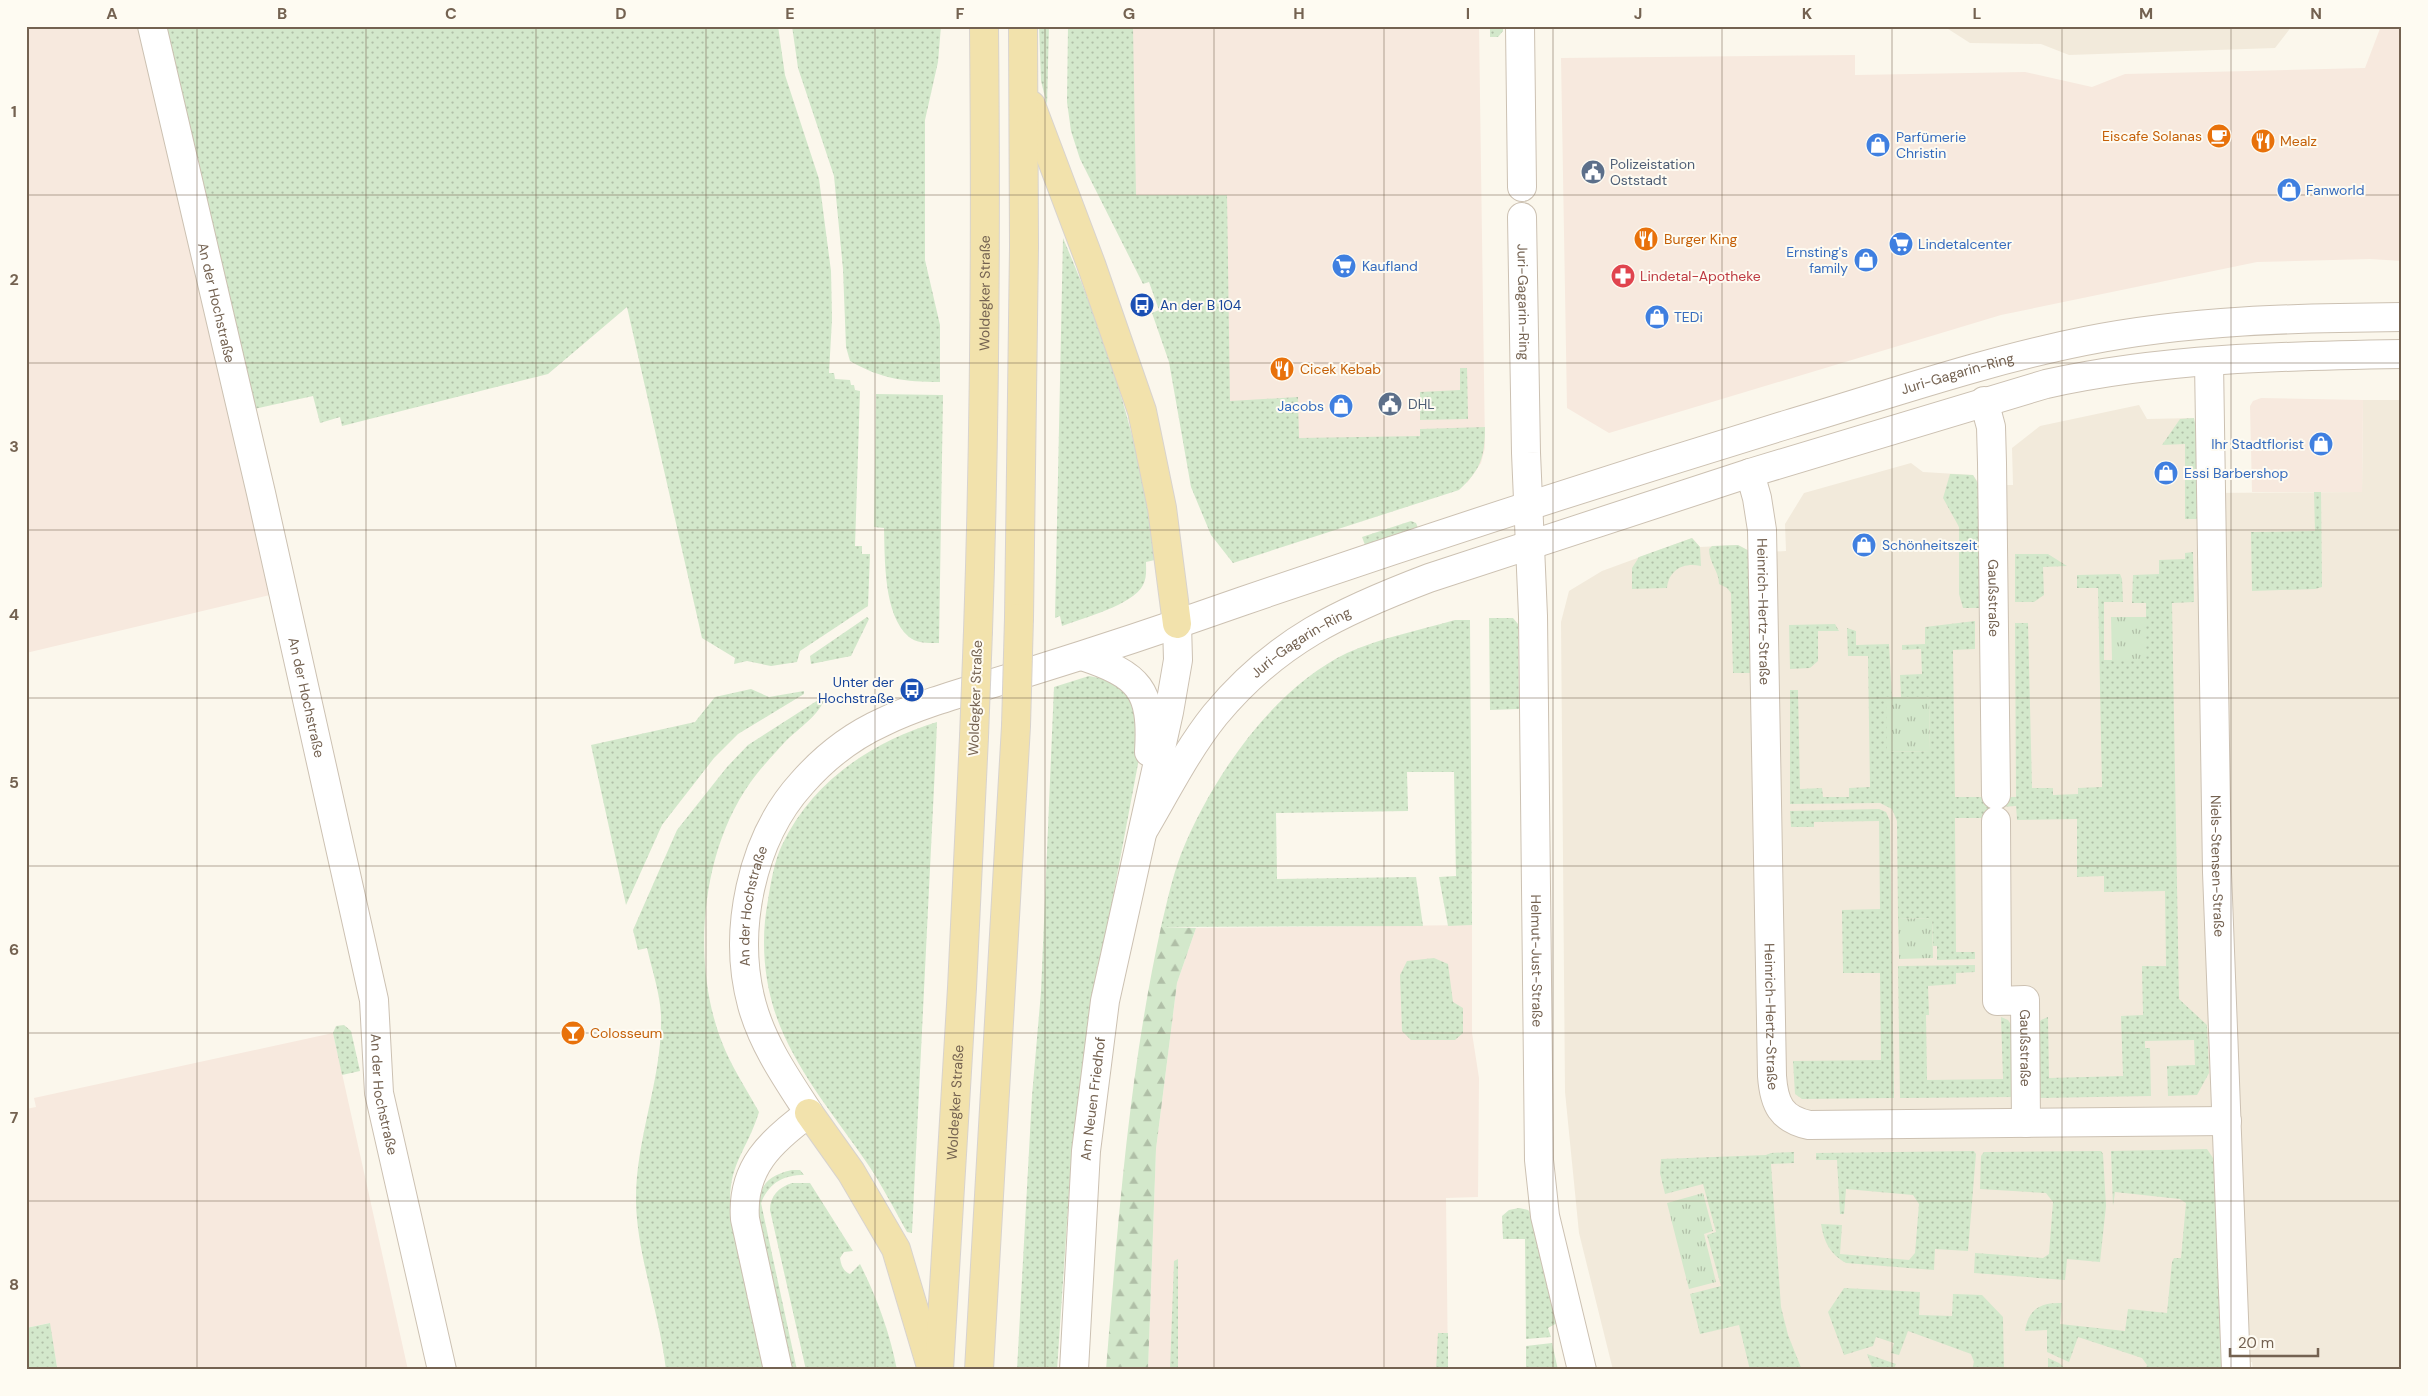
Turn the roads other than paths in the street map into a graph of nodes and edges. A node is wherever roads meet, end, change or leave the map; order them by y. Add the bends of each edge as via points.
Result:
1 (152, 26) edge
2 (984, 26) edge
3 (1024, 26) edge
4 (1520, 26) edge
5 (1024, 87) junction
6 (1522, 186) dead end
7 (1522, 217) dead end
8 (2402, 317) edge
9 (2402, 354) edge
10 (2209, 362) junction
11 (1984, 401) junction
12 (1750, 473) junction
13 (1528, 506) junction
14 (1530, 546) junction
15 (1177, 624) junction
16 (1082, 656) junction
17 (1143, 831) junction
18 (809, 1113) junction
19 (2227, 1121) junction
20 (2026, 1123) junction
21 (442, 1370) edge
22 (778, 1370) edge
23 (932, 1370) edge
24 (939, 1370) edge
25 (979, 1370) edge
26 (1074, 1370) edge
27 (1582, 1370) edge
28 (2236, 1370) edge

1 - 21 street, An der Hochstraße via 374,1000 379,1093
2 - 24 main road, Woldegker Straße, bridge via 985,417 978,631 962,988
3 - 5 main road
4 - 6 street
5 - 15 main road via 1142,411 1162,508
5 - 25 main road, bridge via 1016,726
7 - 13 street, Juri-Gagarin-Ring
8 - 13 street, Juri-Gagarin-Ring via 2238,321 2089,340 1976,368
9 - 10 street, Juri-Gagarin-Ring
10 - 11 street, Juri-Gagarin-Ring via 2096,372
10 - 19 street, Niels-Stensen-Straße via 2217,872
11 - 12 street, Juri-Gagarin-Ring
11 - 20 street, Gaußstraße via 1991,427 1992,463 1997,1001 2025,1000
12 - 14 street, Juri-Gagarin-Ring
12 - 20 street, Heinrich-Hertz-Straße via 1762,530 1772,1076 1777,1102 1789,1118 1809,1125
13 - 14 street, Juri-Gagarin-Ring
13 - 15 street, Juri-Gagarin-Ring
14 - 17 street, Juri-Gagarin-Ring via 1378,598 1318,626 1276,654 1215,716 1190,751
14 - 27 street, Helmut-Just-Straße via 1539,1160 1545,1216
15 - 16 street, Juri-Gagarin-Ring
15 - 17 street via 1178,660
16 - 17 street via 1114,666 1128,675 1136,683 1148,711 1150,728
16 - 18 street, An der Hochstraße via 913,709 879,723 826,759 781,810 765,840 754,878 747,911 746,975 763,1036
17 - 26 street, Am Neuen Friedhof via 1105,1001 1086,1152
18 - 22 street via 772,1142 749,1179 744,1204
18 - 23 main road via 850,1172 896,1249
19 - 20 street, Heinrich-Hertz-Straße
19 - 28 street, Niels-Stensen-Straße

